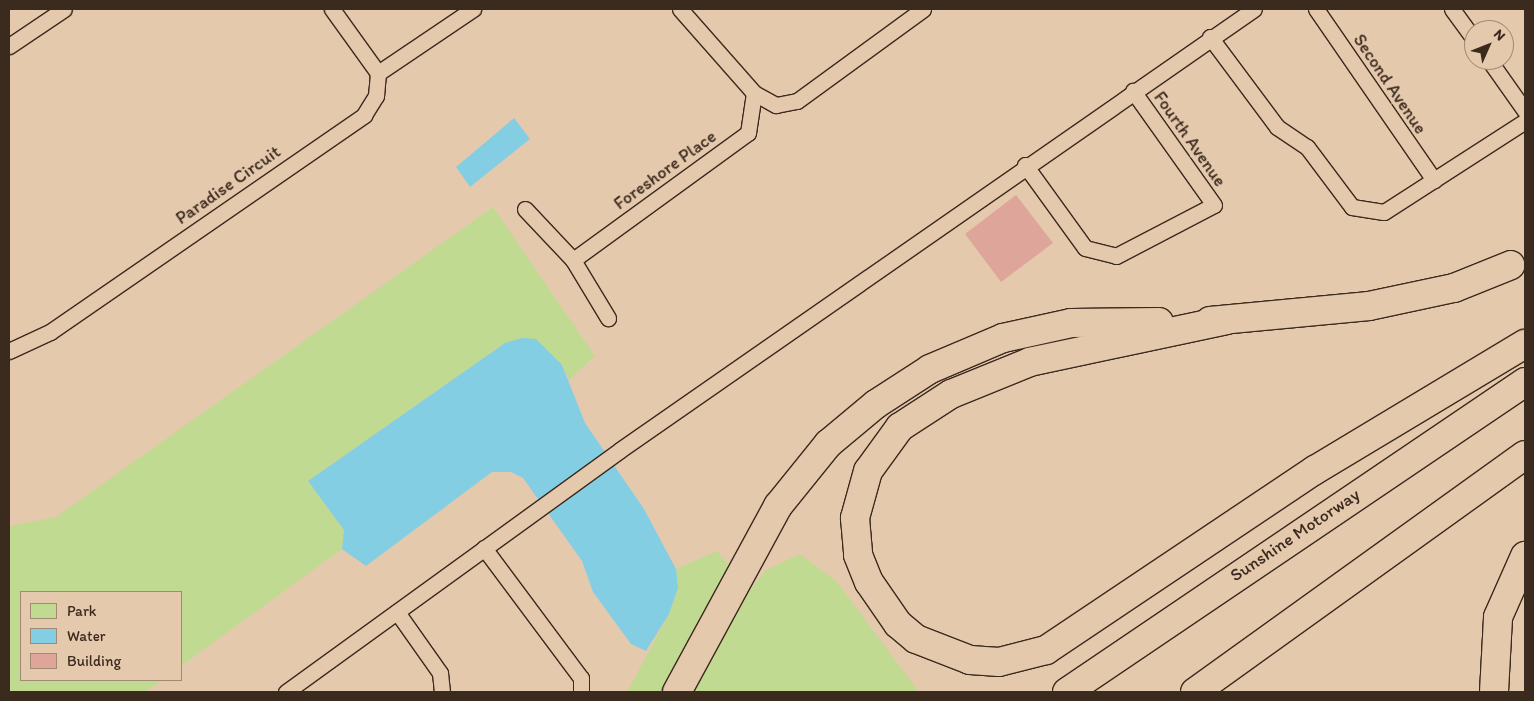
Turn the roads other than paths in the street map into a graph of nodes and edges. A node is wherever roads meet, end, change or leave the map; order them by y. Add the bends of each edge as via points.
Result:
1 (64, 9) edge
2 (332, 9) edge
3 (473, 9) edge
4 (923, 9) edge
5 (1254, 9) edge
6 (1316, 9) edge
7 (1452, 9) edge
8 (683, 10) edge
9 (1464, 25) edge
10 (1210, 36) junction
11 (9, 46) edge
12 (1496, 70) edge
13 (378, 73) junction
14 (1133, 91) junction
15 (754, 93) junction
16 (1525, 112) edge
17 (1525, 121) edge
18 (1025, 164) junction
19 (1434, 180) junction
20 (525, 209) dead end
21 (573, 260) junction
22 (1511, 265) dead end
23 (608, 318) dead end
24 (1227, 320) junction
25 (1525, 344) edge
26 (9, 350) edge
27 (1525, 382) edge
28 (1525, 455) edge
29 (484, 548) junction
30 (1525, 556) edge
31 (397, 612) junction
32 (286, 692) edge
33 (442, 692) edge
34 (581, 692) edge
35 (677, 692) edge
36 (1067, 692) edge
37 (1195, 692) edge
38 (1494, 692) edge

1 - 11 lane
2 - 13 lane
3 - 13 lane
4 - 15 lane via 797,101 776,105
5 - 10 lane
6 - 19 lane, Second Avenue
7 - 9 lane
8 - 15 lane
10 - 14 lane
10 - 19 lane via 1277,127 1307,147 1352,208 1384,212
12 - 16 lane
13 - 26 lane, Paradise Circuit via 376,96 364,114 50,332
14 - 18 lane
14 - 18 lane, Fourth Avenue via 1214,204 1116,256 1085,248
15 - 21 lane, Foreshore Place via 748,133
17 - 19 lane
18 - 29 lane
20 - 21 lane
21 - 23 lane
22 - 24 highway via 1454,288 1369,306
24 - 25 highway via 1030,362 950,394 900,428 868,470 855,518 861,564 898,624 916,639 970,660 999,662 1046,650 1315,470
24 - 35 highway via 1071,323 1036,329 966,352 900,386 828,444 778,506
27 - 36 highway, Sunshine Motorway
28 - 37 highway
29 - 31 lane
29 - 34 lane via 581,678
30 - 38 highway via 1498,617
31 - 32 lane
31 - 33 lane via 440,672

